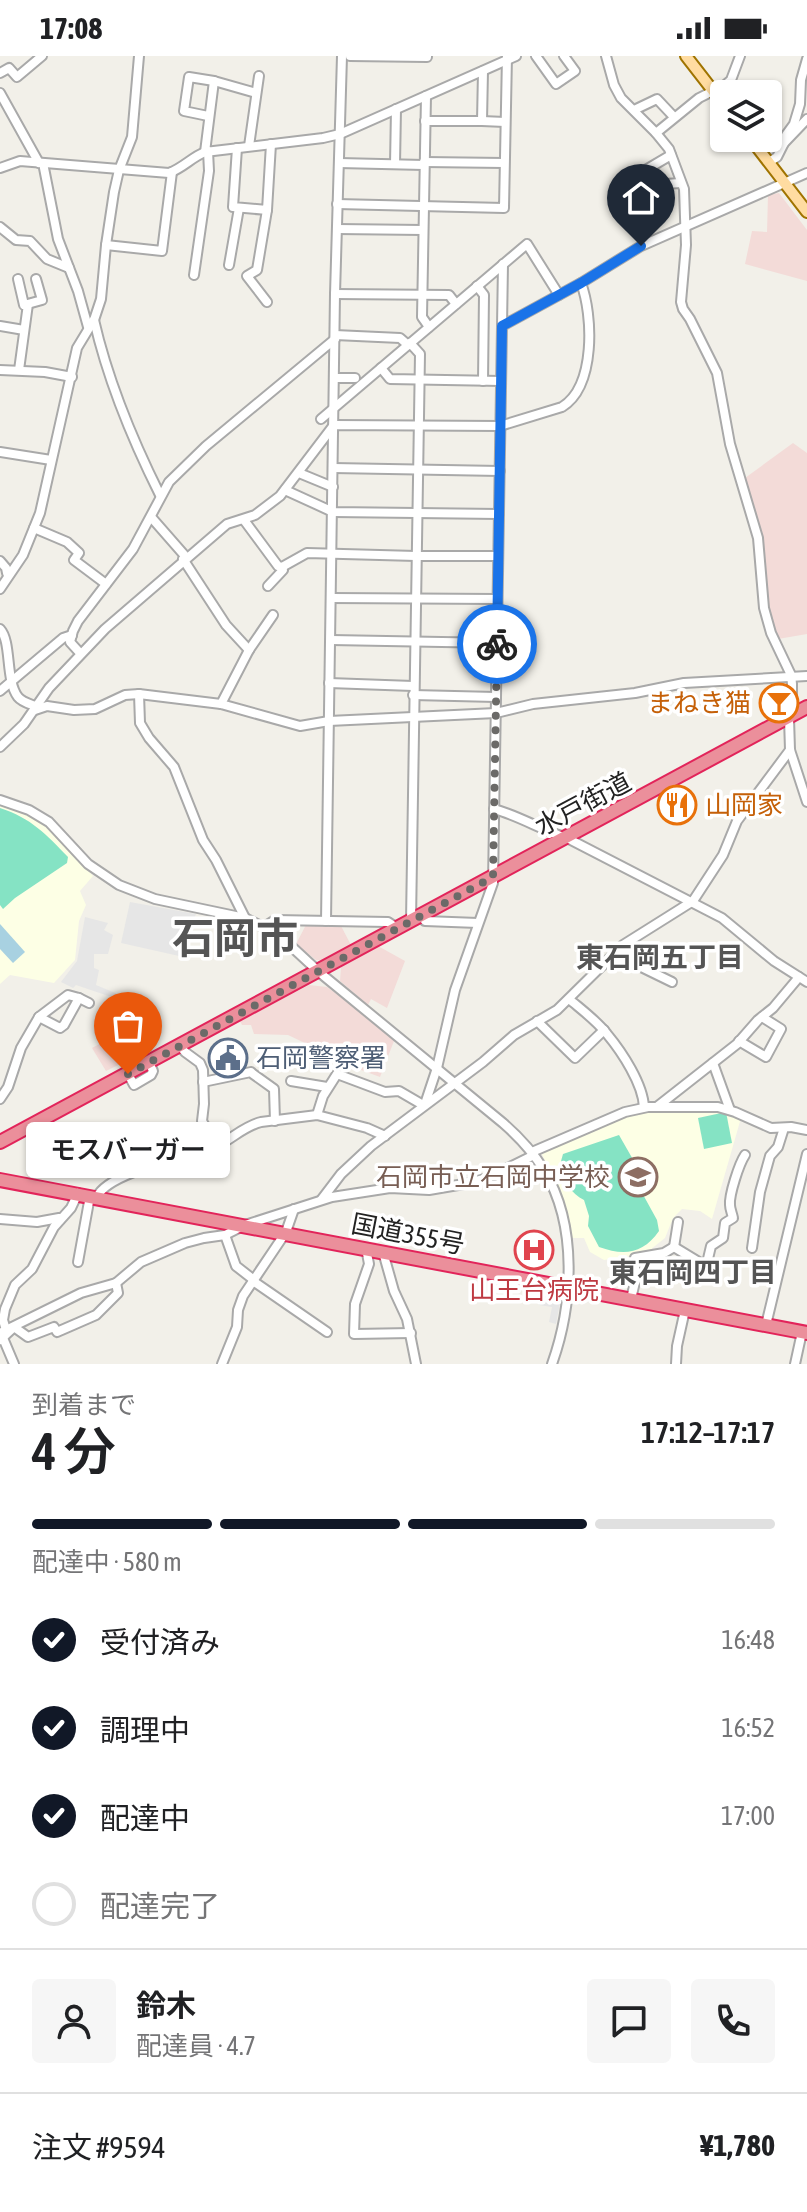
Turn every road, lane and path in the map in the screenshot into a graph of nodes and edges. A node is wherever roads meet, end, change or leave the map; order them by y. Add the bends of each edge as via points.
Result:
1 (42, 56) edge
2 (139, 56) edge
3 (342, 56) edge
4 (350, 56) edge
5 (536, 56) edge
6 (564, 56) edge
7 (606, 56) edge
8 (686, 56) edge
9 (740, 56) edge
10 (427, 57) edge
11 (510, 58) edge
12 (807, 59) edge
13 (483, 71) junction
14 (0, 73) edge
15 (259, 76) dead end
16 (731, 80) edge
17 (214, 81) junction
18 (710, 87) edge
19 (710, 91) edge
20 (0, 93) edge
21 (256, 93) junction
22 (426, 96) junction
23 (803, 105) edge
24 (396, 109) junction
25 (634, 110) junction
26 (208, 116) junction
27 (674, 117) dead end
28 (807, 119) edge
29 (425, 121) junction
30 (482, 121) junction
31 (505, 122) junction
32 (656, 133) junction
33 (340, 134) junction
34 (784, 143) junction
35 (271, 144) junction
36 (249, 146) junction
37 (237, 148) junction
38 (206, 152) junction
39 (761, 152) edge
40 (671, 155) junction
41 (769, 162) junction
42 (41, 163) junction
43 (339, 163) junction
44 (504, 163) junction
45 (395, 164) junction
46 (424, 164) junction
47 (0, 168) edge
48 (119, 170) junction
49 (172, 172) junction
50 (807, 173) edge
51 (681, 183) junction
52 (785, 183) junction
53 (337, 204) junction
54 (423, 207) junction
55 (239, 208) junction
56 (267, 210) junction
57 (807, 212) edge
58 (685, 226) junction
59 (0, 227) edge
60 (337, 229) junction
61 (423, 230) junction
62 (106, 245) junction
63 (503, 264) junction
64 (229, 265) dead end
65 (69, 268) junction
66 (194, 275) dead end
67 (18, 279) dead end
68 (36, 279) dead end
69 (581, 283) junction
70 (477, 286) junction
71 (335, 294) junction
72 (422, 295) junction
73 (559, 295) junction
74 (267, 302) dead end
75 (28, 304) junction
76 (456, 304) junction
77 (91, 323) junction
78 (0, 326) edge
79 (502, 326) junction
80 (429, 327) junction
81 (24, 330) junction
82 (335, 337) junction
83 (484, 338) junction
84 (502, 338) junction
85 (409, 344) junction
86 (381, 368) junction
87 (0, 370) edge
88 (19, 370) junction
89 (72, 377) junction
90 (334, 378) junction
91 (355, 378) dead end
92 (420, 379) junction
93 (483, 381) junction
94 (501, 381) junction
95 (334, 408) junction
96 (321, 419) dead end
97 (419, 424) junction
98 (334, 425) junction
99 (500, 426) junction
100 (0, 452) edge
101 (51, 460) junction
102 (333, 468) junction
103 (418, 469) junction
104 (500, 471) junction
105 (299, 473) junction
106 (333, 487) junction
107 (285, 490) junction
108 (160, 495) junction
109 (333, 512) junction
110 (417, 513) junction
111 (499, 514) junction
112 (151, 517) junction
113 (244, 520) junction
114 (34, 528) junction
115 (333, 553) junction
116 (416, 556) junction
117 (498, 556) junction
118 (184, 558) junction
119 (0, 561) edge
120 (282, 567) junction
121 (6, 574) edge
122 (106, 584) junction
123 (268, 586) dead end
124 (0, 589) edge
125 (331, 598) junction
126 (416, 599) junction
127 (497, 599) junction
128 (273, 615) dead end
129 (0, 629) edge
130 (72, 635) junction
131 (331, 640) junction
132 (415, 643) junction
133 (497, 643) junction
134 (249, 650) junction
135 (80, 653) junction
136 (791, 675) junction
137 (807, 676) edge
138 (13, 680) junction
139 (329, 683) junction
140 (413, 690) junction
141 (0, 691) edge
142 (139, 694) junction
143 (496, 697) junction
144 (221, 704) junction
145 (807, 707) edge
146 (35, 708) junction
147 (496, 713) junction
148 (413, 717) junction
149 (789, 718) junction
150 (329, 721) junction
151 (0, 747) edge
152 (790, 750) junction
153 (0, 800) edge
154 (807, 802) edge
155 (494, 809) junction
156 (567, 838) junction
157 (493, 877) junction
158 (693, 901) junction
159 (245, 918) junction
160 (417, 918) junction
161 (326, 921) junction
162 (478, 923) junction
163 (264, 927) junction
164 (397, 928) junction
165 (618, 950) junction
166 (319, 972) junction
167 (803, 980) edge
168 (672, 982) dead end
169 (79, 998) junction
170 (569, 999) junction
171 (89, 1003) dead end
172 (39, 1017) junction
173 (762, 1017) junction
174 (537, 1021) junction
175 (604, 1030) junction
176 (739, 1041) junction
177 (180, 1046) junction
178 (713, 1063) junction
179 (437, 1068) junction
180 (291, 1081) dead end
181 (203, 1082) junction
182 (454, 1083) junction
183 (327, 1087) junction
184 (0, 1099) edge
185 (424, 1105) junction
186 (644, 1107) junction
187 (658, 1107) junction
188 (730, 1110) junction
189 (317, 1115) junction
190 (275, 1121) junction
191 (784, 1128) junction
192 (137, 1129) dead end
193 (807, 1130) edge
194 (385, 1136) junction
195 (0, 1142) edge
196 (217, 1146) junction
197 (533, 1154) junction
198 (807, 1154) edge
199 (745, 1155) dead end
200 (166, 1162) junction
201 (0, 1180) edge
202 (89, 1195) junction
203 (322, 1199) junction
204 (294, 1209) junction
205 (60, 1218) junction
206 (0, 1219) edge
207 (678, 1222) dead end
208 (245, 1225) junction
209 (286, 1232) junction
210 (225, 1235) junction
211 (674, 1247) junction
212 (366, 1248) junction
213 (752, 1248) dead end
214 (383, 1252) junction
215 (78, 1262) dead end
216 (253, 1281) junction
217 (116, 1283) junction
218 (570, 1287) junction
219 (631, 1299) junction
220 (685, 1310) junction
221 (766, 1325) junction
222 (327, 1332) dead end
223 (804, 1332) edge
224 (411, 1333) junction
225 (5, 1334) edge
226 (224, 1362) edge
227 (14, 1364) edge
228 (416, 1364) edge
229 (552, 1364) edge
230 (676, 1364) edge
231 (795, 1364) edge

1 - 14 street via 17,77 9,68
2 - 48 street via 132,137
3 - 33 street
4 - 10 street
5 - 6 street via 556,84 575,71
7 - 25 street via 614,85
8 - 18 main road
9 - 16 street
11 - 13 street
11 - 31 street
12 - 23 street via 801,80
13 - 22 street
13 - 30 street
15 - 21 street
17 - 21 street
17 - 26 street
17 - 26 street via 189,77 184,111
19 - 32 street
20 - 42 street
21 - 36 street
22 - 24 street
22 - 29 street
23 - 34 street
24 - 33 street
24 - 45 street
25 - 27 street via 657,99
25 - 32 street
26 - 38 street
28 - 34 street
29 - 30 street
29 - 46 street
30 - 31 street
31 - 44 street
32 - 40 street
33 - 35 street
33 - 43 street
34 - 41 street
35 - 36 street
35 - 56 street
36 - 37 street
37 - 38 street
37 - 55 street via 233,207
38 - 49 street
38 - 66 street via 209,171
39 - 41 main road
40 - 51 street
40 - 51 street via 632,178 639,190
41 - 52 main road
42 - 47 street via 20,161
42 - 48 street
42 - 65 street
43 - 45 street
43 - 53 street
44 - 46 street
44 - 54 street via 504,208
45 - 46 street
46 - 54 street
48 - 49 street
48 - 62 street
49 - 62 street via 162,251
50 - 52 street
51 - 58 street
52 - 57 main road
52 - 58 street
53 - 54 street
53 - 60 street
54 - 61 street
55 - 56 street
55 - 64 street
56 - 74 street via 257,270 247,276
58 - 69 street
58 - 136 street via 681,302 717,373 730,444 758,538 764,608
59 - 65 street
60 - 61 street
60 - 71 street
61 - 72 street
62 - 77 street via 101,299
63 - 70 street
63 - 73 street via 527,244
63 - 79 street
65 - 77 street
67 - 75 street via 24,305
68 - 75 street via 42,300
69 - 73 street
69 - 99 street via 588,307 588,364 575,396 562,407
70 - 76 street
70 - 83 street via 484,295
71 - 72 street
71 - 82 street
72 - 76 street via 449,295
72 - 80 street via 422,317
73 - 79 street
75 - 81 street
76 - 80 street
77 - 89 street via 77,348
77 - 108 street via 124,418
78 - 81 street
79 - 84 street
80 - 85 street
81 - 88 street
82 - 85 street via 400,338
82 - 90 street
82 - 108 street via 206,446
83 - 84 street
83 - 93 street
84 - 94 street
85 - 86 street
85 - 92 street via 420,354
86 - 92 street via 390,379
86 - 95 street
87 - 88 street
88 - 89 street
89 - 101 street
90 - 91 street
90 - 95 street
92 - 93 street
92 - 97 street
93 - 94 street
94 - 99 street
95 - 96 street
95 - 98 street
97 - 98 street
97 - 99 street
97 - 103 street
98 - 102 street
98 - 105 street
99 - 104 street
100 - 101 street
101 - 114 street
102 - 103 street
102 - 106 street
103 - 104 street
103 - 110 street
104 - 111 street
105 - 106 street
105 - 107 street
106 - 109 street
107 - 109 street
107 - 113 street
108 - 112 street
109 - 110 street
109 - 115 street
110 - 111 street
110 - 116 street
111 - 117 street
112 - 118 street
112 - 122 street
113 - 118 street via 227,524
113 - 120 street
114 - 121 street via 23,555
114 - 122 street via 67,542 79,553 74,560
115 - 116 street
115 - 120 street via 303,554
115 - 125 street
116 - 117 street
116 - 126 street
117 - 127 street
118 - 134 street via 226,625
118 - 135 street
119 - 121 street
120 - 123 street
121 - 124 street
122 - 130 street
125 - 126 street
125 - 131 street
126 - 127 street
126 - 132 street
127 - 133 street
128 - 134 street
129 - 138 street via 6,636
130 - 135 street via 70,642
130 - 138 street
131 - 132 street
131 - 139 street
132 - 133 street
132 - 140 street
133 - 143 street
134 - 144 street
135 - 146 street
136 - 137 street
136 - 147 street via 684,683
136 - 149 street
138 - 141 street
138 - 146 street via 17,695
139 - 140 street
139 - 150 street
140 - 143 street
140 - 148 street
142 - 144 street
142 - 146 street via 95,709
142 - 159 street via 140,723 174,767 203,840
143 - 147 street
144 - 150 street via 300,726
145 - 149 highway, 水戸街道
146 - 151 street
147 - 148 street
147 - 155 street
148 - 150 street
148 - 160 street
149 - 152 street
149 - 156 highway, 水戸街道
150 - 161 street
152 - 154 street
152 - 158 street via 737,821 723,855
153 - 159 street via 49,822 88,864 119,885 155,899
155 - 156 street
155 - 157 street
156 - 157 highway, 水戸街道
156 - 158 street
157 - 160 highway, 水戸街道
157 - 162 street
158 - 165 street
158 - 167 street
159 - 163 street
160 - 162 street
160 - 164 highway, 水戸街道
161 - 163 street via 275,920
161 - 164 street via 388,922
162 - 179 street
163 - 166 street
164 - 166 highway, 水戸街道
165 - 168 street
165 - 170 street
166 - 177 highway, 水戸街道
166 - 179 street
167 - 173 street
169 - 171 street
169 - 172 street via 68,995
169 - 172 street via 60,1028
170 - 174 street
170 - 175 street
172 - 184 street
173 - 176 street
173 - 176 street via 781,1029 766,1057
174 - 175 street via 575,1058
174 - 182 street
175 - 186 street via 633,1073
176 - 178 street
177 - 181 street via 200,1063
177 - 195 highway, 水戸街道
178 - 187 street
178 - 188 street
179 - 182 street
179 - 185 street
180 - 183 street
181 - 190 street via 251,1072 274,1089
181 - 196 street via 202,1121
182 - 185 street
182 - 197 street
183 - 185 street via 342,1074 385,1092 399,1091
183 - 189 street
185 - 194 street
186 - 187 street
186 - 197 street
187 - 188 street
188 - 191 street via 764,1126
189 - 190 street
189 - 194 street
190 - 196 street via 252,1124
191 - 193 street
191 - 213 street via 760,1192
192 - 200 street via 154,1133
194 - 203 street via 341,1174
196 - 200 street
197 - 203 street via 488,1178 464,1184
197 - 218 street via 551,1183 563,1221
198 - 221 street
199 - 211 street via 730,1201 733,1218 725,1223 723,1238 711,1246 707,1263
200 - 202 street
201 - 202 highway, 国道355号
202 - 205 street
202 - 208 highway, 国道355号
202 - 215 street
203 - 204 street
204 - 208 street
204 - 209 street
205 - 206 street
205 - 225 street via 32,1269 15,1285 5,1309
207 - 211 street
208 - 209 highway, 国道355号
208 - 210 street
209 - 212 highway, 国道355号
209 - 216 street
210 - 216 street via 236,1266
210 - 217 street via 185,1243 141,1262
211 - 219 street via 635,1258
212 - 214 highway, 国道355号
212 - 224 street via 368,1272 355,1304 354,1334
214 - 218 highway, 国道355号
214 - 224 street
216 - 222 street
216 - 226 street via 243,1296
217 - 225 street via 81,1293
217 - 225 street via 118,1293 96,1315 57,1332 54,1327 28,1337
218 - 219 highway, 国道355号
218 - 229 street
219 - 220 highway, 国道355号
220 - 221 highway, 国道355号
220 - 230 street
221 - 223 highway, 国道355号
223 - 231 street
224 - 228 street
225 - 227 street

